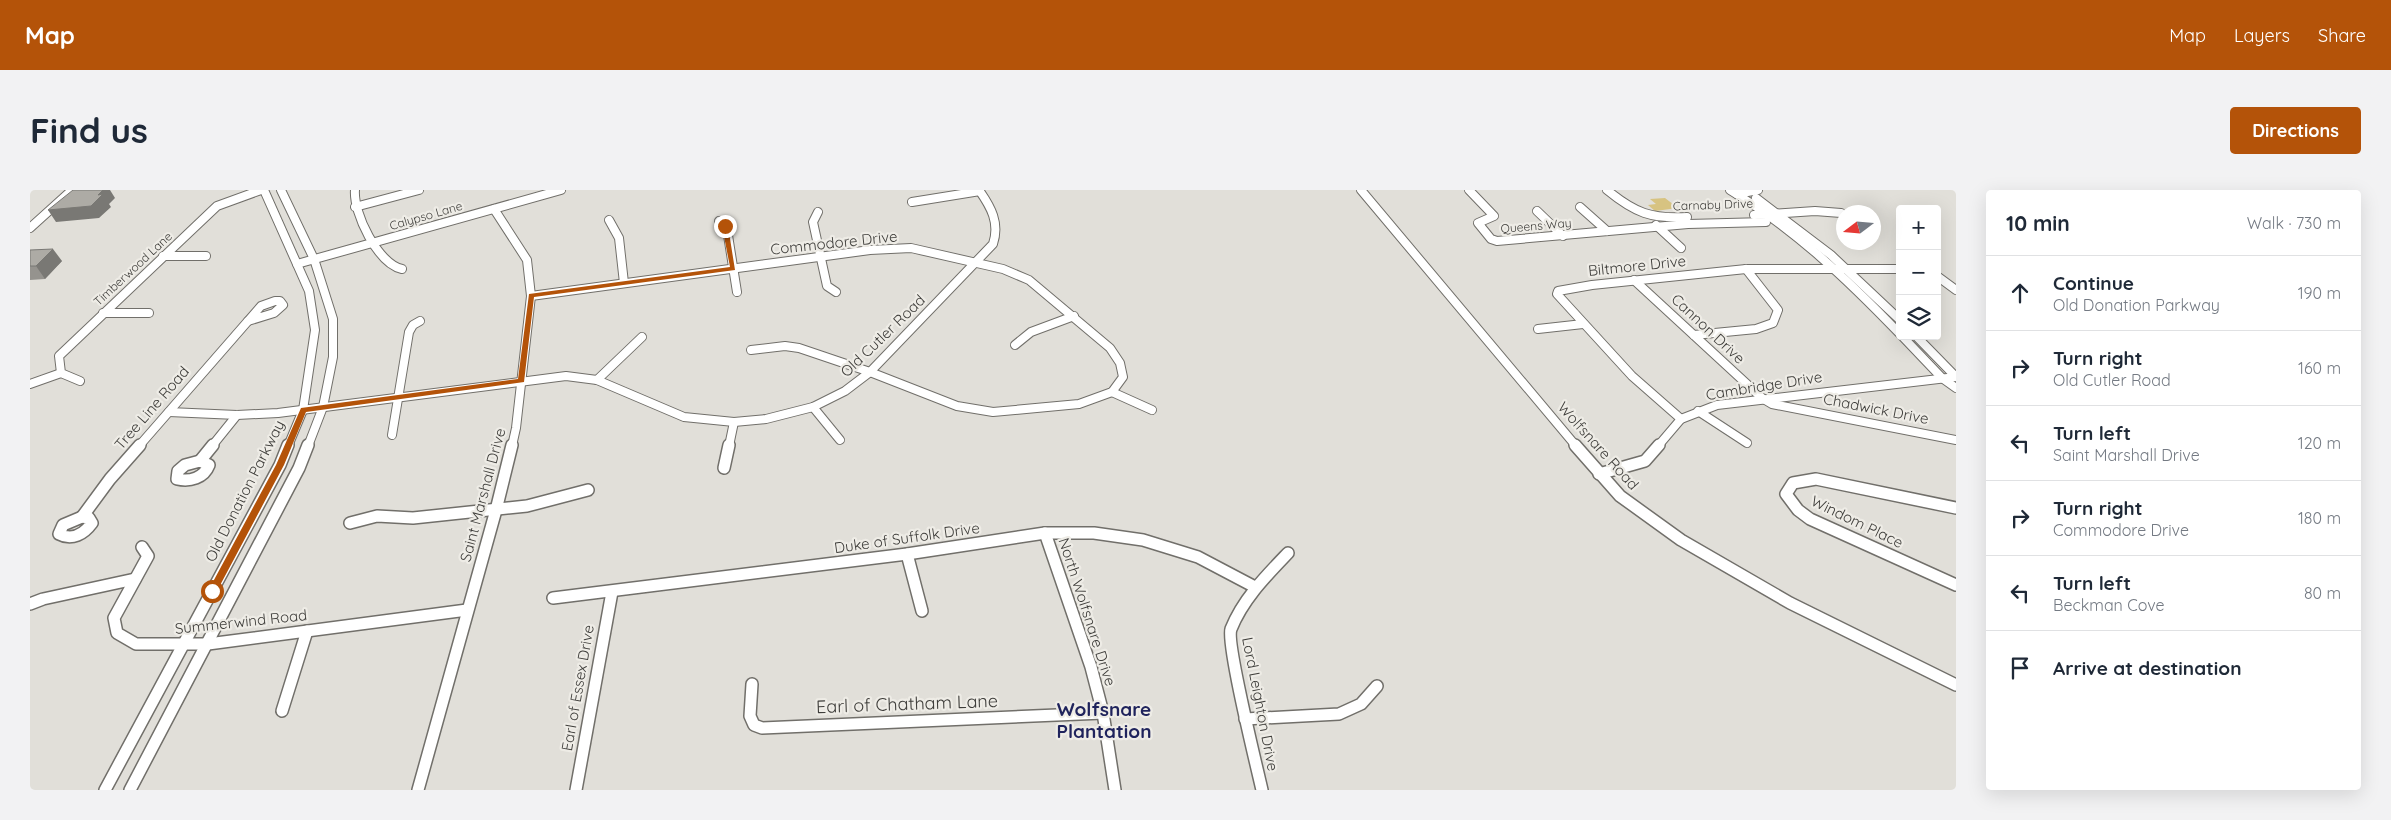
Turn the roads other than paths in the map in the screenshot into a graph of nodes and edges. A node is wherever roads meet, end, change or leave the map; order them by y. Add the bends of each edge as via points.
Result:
1 (72, 190) edge
2 (262, 190) edge
3 (281, 190) edge
4 (355, 190) edge
5 (419, 190) edge
6 (561, 190) edge
7 (979, 190) edge
8 (1361, 190) edge
9 (1469, 190) edge
10 (1607, 190) edge
11 (1758, 190) edge
12 (1739, 192) edge
13 (912, 202) dead end
14 (355, 207) junction
15 (1580, 207) dead end
16 (494, 209) junction
17 (1537, 211) dead end
18 (818, 212) dead end
19 (1836, 213) edge
20 (1780, 214) junction
21 (1702, 216) junction
22 (1647, 217) junction
23 (1767, 218) junction
24 (609, 220) dead end
25 (719, 221) dead end
26 (1710, 222) junction
27 (1658, 226) junction
28 (30, 228) edge
29 (1607, 231) junction
30 (1563, 236) junction
31 (374, 242) junction
32 (1682, 248) dead end
33 (163, 256) junction
34 (206, 256) dead end
35 (820, 257) junction
36 (314, 259) junction
37 (976, 262) junction
38 (297, 264) junction
39 (733, 268) junction
40 (402, 269) dead end
41 (1746, 269) junction
42 (1836, 269) junction
43 (1849, 269) junction
44 (1896, 269) edge
45 (1941, 279) edge
46 (1634, 280) junction
47 (624, 282) junction
48 (1956, 290) edge
49 (737, 292) dead end
50 (836, 292) dead end
51 (531, 296) junction
52 (103, 313) junction
53 (149, 313) dead end
54 (1074, 316) junction
55 (1896, 316) edge
56 (248, 321) dead end
57 (420, 321) dead end
58 (1583, 324) junction
59 (1538, 328) dead end
60 (1896, 330) edge
61 (1694, 335) junction
62 (642, 336) dead end
63 (1906, 340) edge
64 (1920, 340) edge
65 (1015, 345) dead end
66 (751, 350) dead end
67 (870, 372) junction
68 (61, 373) junction
69 (1956, 377) edge
70 (1942, 378) junction
71 (597, 380) junction
72 (80, 381) dead end
73 (521, 381) junction
74 (30, 384) edge
75 (1956, 388) edge
76 (1112, 392) junction
77 (1795, 394) junction
78 (398, 397) junction
79 (1762, 398) junction
80 (323, 407) junction
81 (813, 407) junction
82 (303, 410) junction
83 (1152, 410) dead end
84 (1698, 411) junction
85 (1805, 411) junction
86 (169, 412) junction
87 (237, 415) junction
88 (1681, 419) junction
89 (734, 422) junction
90 (392, 435) dead end
91 (840, 440) dead end
92 (1956, 440) edge
93 (1747, 443) dead end
94 (200, 461) dead end
95 (724, 468) dead end
96 (1599, 474) junction
97 (588, 490) dead end
98 (1956, 508) edge
99 (496, 510) junction
100 (82, 517) dead end
101 (350, 523) dead end
102 (1045, 533) junction
103 (142, 547) dead end
104 (1288, 553) dead end
105 (907, 554) junction
106 (135, 579) junction
107 (1956, 585) edge
108 (1255, 587) junction
109 (612, 592) junction
110 (553, 598) dead end
111 (30, 604) edge
112 (467, 610) junction
113 (922, 612) dead end
114 (307, 631) junction
115 (208, 644) junction
116 (184, 645) junction
117 (752, 684) dead end
118 (1956, 684) edge
119 (1377, 686) dead end
120 (282, 711) dead end
121 (1103, 713) junction
122 (1246, 719) junction
123 (105, 790) edge
124 (130, 790) edge
125 (418, 790) edge
126 (576, 790) edge
127 (1114, 790) edge
128 (1262, 790) edge

1 - 28 street
2 - 33 street, Timberwood Lane via 217,206
2 - 38 street, Old Donation Parkway
3 - 36 street
4 - 14 street
5 - 14 street
6 - 16 street, Calypso Lane
7 - 13 street
7 - 37 street, Old Cutler Road via 994,212 998,232 993,244
8 - 96 street, Wolfsnare Road
9 - 30 street, Queens Way via 1494,216 1478,223 1494,240
10 - 22 street, Carnaby Drive via 1629,208
11 - 12 street
12 - 20 street
12 - 23 street
14 - 31 street
15 - 29 street
16 - 31 street, Calypso Lane
16 - 51 street, Saint Marshall Drive via 527,260
17 - 30 street
18 - 35 street via 813,222
19 - 20 street, Carnaby Drive
20 - 23 street, Carnaby Drive
20 - 43 street
21 - 22 street, Carnaby Drive
21 - 23 street, Carnaby Drive
21 - 26 street
22 - 27 street, Carnaby Drive
23 - 26 street, Queens Way
23 - 42 street
24 - 47 street via 619,238
25 - 39 street via 727,229
26 - 27 street, Queens Way
27 - 29 street, Queens Way
27 - 32 street, Carnaby Drive
29 - 30 street, Queens Way
31 - 36 street, Calypso Lane
31 - 40 street via 388,264
33 - 34 street
33 - 52 street, Timberwood Lane
35 - 37 street, Commodore Drive via 910,248
35 - 39 street, Commodore Drive
35 - 50 street via 827,286
36 - 38 street, Calypso Lane
36 - 80 street via 333,319 333,357
37 - 54 street, Commodore Drive via 1029,280
37 - 67 street, Old Cutler Road
38 - 82 street, Old Donation Parkway via 308,291 315,330
39 - 47 street, Commodore Drive
39 - 49 street
41 - 42 street, Biltmore Drive
41 - 46 street, Biltmore Drive
41 - 61 street via 1778,310 1773,323 1756,329
42 - 43 street, Biltmore Drive
42 - 60 street
43 - 44 street, Biltmore Drive
43 - 55 street
45 - 48 street
46 - 58 street, Biltmore Drive via 1558,291 1557,294
46 - 61 street, Cannon Drive
47 - 51 street, Commodore Drive
51 - 73 street, Saint Marshall Drive
52 - 53 street
52 - 68 street, Timberwood Lane via 59,356
54 - 65 street via 1031,332
54 - 76 street, Commodore Drive via 1110,348 1120,363 1123,377
56 - 86 street, Tree Line Road
57 - 78 street via 409,332
58 - 59 street
58 - 88 street, Biltmore Drive
61 - 79 street, Cannon Drive
62 - 71 street
63 - 70 street
64 - 69 street
66 - 67 street via 785,346 799,348
67 - 76 street via 957,406 993,412 1080,404
67 - 81 street, Old Cutler Road via 845,391
68 - 72 street
68 - 74 street
69 - 70 street, Cambridge Drive
70 - 75 street
70 - 77 street, Cambridge Drive
71 - 73 street, Old Cutler Road via 566,376
71 - 89 street, Old Cutler Road via 684,417
73 - 78 street, Old Cutler Road
73 - 99 street, Saint Marshall Drive via 516,428
76 - 83 street
77 - 79 street, Cambridge Drive
77 - 85 street
78 - 80 street, Old Cutler Road
78 - 90 street
79 - 84 street, Cambridge Drive
79 - 85 street, Chadwick Drive via 1779,406
80 - 82 street, Old Cutler Road
80 - 115 street via 299,468
81 - 89 street, Old Cutler Road via 766,419
81 - 91 street
82 - 87 street, Old Cutler Road
82 - 116 street, Old Donation Parkway via 280,465
84 - 88 street, Cambridge Drive
84 - 93 street
85 - 92 street, Chadwick Drive
86 - 87 street, Old Cutler Road
86 - 100 street, Tree Line Road via 110,479
87 - 94 street
88 - 96 street, Cambridge Drive via 1645,461
89 - 95 street
96 - 118 street, Wolfsnare Road via 1636,509 1714,560 1764,589
97 - 99 street via 528,506
98 - 107 street, Windom Place via 1816,478 1794,481 1786,490 1789,501 1810,518
99 - 101 street via 413,518 377,516
99 - 112 street, Saint Marshall Drive
102 - 105 street, Duke of Suffolk Drive
102 - 108 street, Duke of Suffolk Drive via 1094,532 1143,540 1198,558
102 - 121 street, North Wolfsnare Drive via 1091,667
103 - 106 street, Summerwind Road via 148,556
104 - 108 street, Lord Leighton Drive
105 - 109 street, Duke of Suffolk Drive
105 - 113 street
106 - 111 street
106 - 116 street, Summerwind Road via 114,618 117,633 136,644
108 - 122 street, Lord Leighton Drive via 1230,631
109 - 110 street, Duke of Suffolk Drive
109 - 126 street, Earl of Essex Drive
112 - 114 street, Summerwind Road
112 - 125 street, Saint Marshall Drive
114 - 115 street, Summerwind Road
114 - 120 street
115 - 116 street, Summerwind Road
115 - 124 street
116 - 123 street, Old Donation Parkway
117 - 121 street, Earl of Chatham Lane via 750,716 754,725 762,728
119 - 122 street via 1361,704 1339,714
121 - 127 street, North Wolfsnare Drive
122 - 128 street, Lord Leighton Drive

